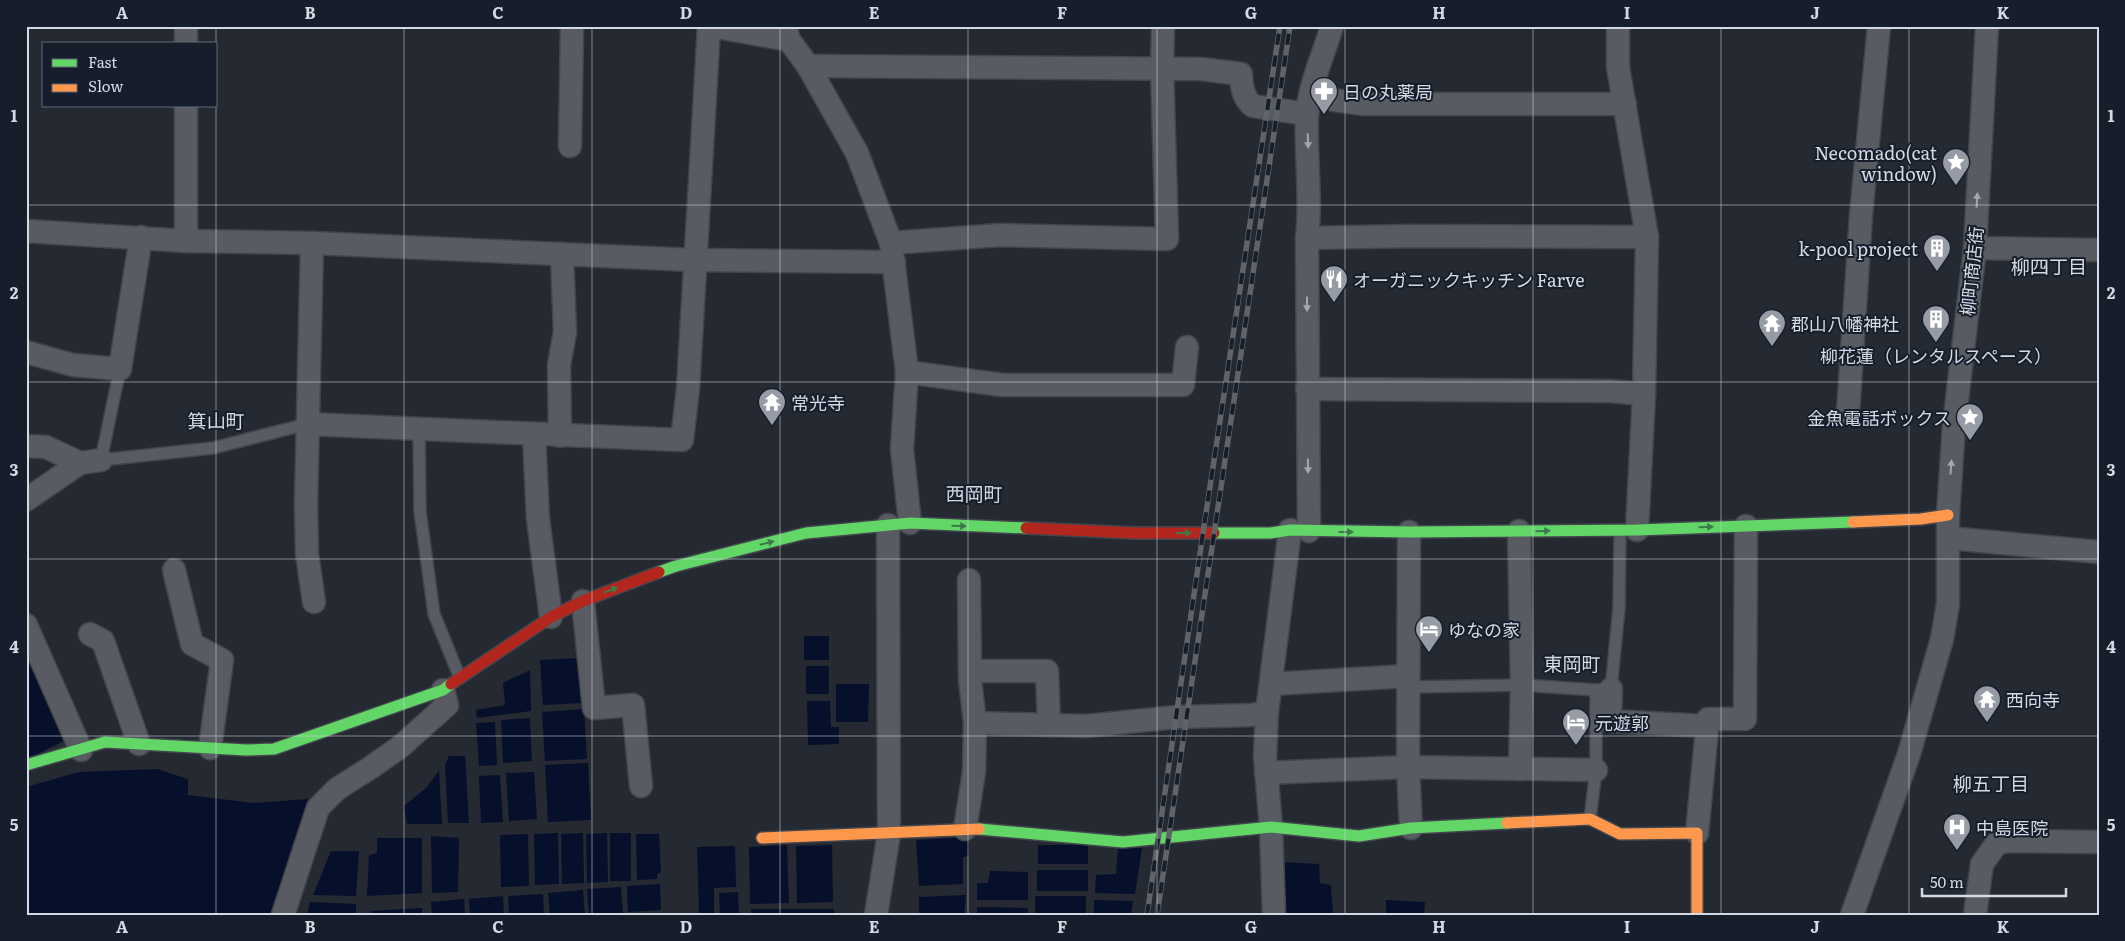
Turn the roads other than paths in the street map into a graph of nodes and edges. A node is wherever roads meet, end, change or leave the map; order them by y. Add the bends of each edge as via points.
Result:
1 (186, 26) edge
2 (572, 26) edge
3 (710, 26) edge
4 (1163, 26) edge
5 (1332, 26) edge
6 (1618, 26) edge
7 (1879, 26) edge
8 (1987, 26) edge
9 (787, 33) edge
10 (186, 42) edge
11 (808, 66) junction
12 (1162, 67) junction
13 (1313, 89) junction
14 (1625, 104) junction
15 (186, 108) edge
16 (1307, 114) junction
17 (570, 146) dead end
18 (26, 231) edge
19 (141, 237) junction
20 (1647, 237) junction
21 (1307, 238) junction
22 (186, 241) junction
23 (312, 243) junction
24 (1975, 248) junction
25 (2099, 250) edge
26 (893, 252) junction
27 (562, 254) junction
28 (694, 260) junction
29 (1187, 347) dead end
30 (26, 352) edge
31 (120, 369) junction
32 (907, 372) junction
33 (1307, 389) junction
34 (1644, 394) junction
35 (1848, 413) dead end
36 (307, 424) junction
37 (419, 430) junction
38 (534, 435) junction
39 (560, 436) junction
40 (26, 446) edge
41 (91, 461) junction
42 (26, 500) edge
43 (1948, 515) junction
44 (910, 524) junction
45 (888, 525) junction
46 (1746, 526) junction
47 (1628, 530) junction
48 (1299, 531) junction
49 (1519, 531) junction
50 (1409, 532) junction
51 (1949, 538) junction
52 (2099, 552) edge
53 (174, 570) dead end
54 (970, 580) dead end
55 (583, 601) junction
56 (314, 602) dead end
57 (551, 617) junction
58 (26, 625) edge
59 (90, 634) dead end
60 (970, 672) junction
61 (1408, 681) junction
62 (452, 684) junction
63 (1271, 684) junction
64 (1522, 685) junction
65 (1604, 689) junction
66 (1267, 712) junction
67 (975, 723) junction
68 (1049, 725) junction
69 (1706, 726) junction
70 (139, 744) junction
71 (210, 748) junction
72 (81, 750) junction
73 (26, 765) edge
74 (1408, 767) junction
75 (1520, 769) junction
76 (1596, 770) junction
77 (1266, 773) junction
78 (641, 786) dead end
79 (1590, 819) junction
80 (1271, 827) junction
81 (1411, 828) junction
82 (965, 829) junction
83 (889, 833) junction
84 (1698, 833) junction
85 (762, 838) dead end
86 (2099, 842) edge
87 (283, 915) edge
88 (876, 915) edge
89 (1274, 915) edge
90 (1697, 915) edge
91 (1852, 915) edge
92 (1975, 915) edge

1 - 10 street
2 - 17 street
3 - 9 street
3 - 28 street
4 - 12 street
5 - 13 street
6 - 14 street via 1618,67
7 - 35 street via 1860,224
24 -> 8 street, 柳町商店街
9 - 11 street
11 - 12 street
11 - 26 street via 857,153
12 - 16 street via 1241,74 1248,102 1253,106
12 - 26 street via 1166,239 1000,235
13 - 14 street via 1334,100 1362,104
13 - 16 street
14 - 20 street
15 - 22 street
16 -> 21 street via 1310,212
18 - 19 street
19 - 22 street
19 - 31 street
20 - 21 street
20 - 34 street
21 -> 33 street
22 - 23 street
23 - 27 street
23 - 36 street
24 - 25 street
43 -> 24 street, 柳町商店街 via 1954,425
26 - 28 street
26 - 32 street
27 - 28 street
27 - 39 street via 564,332 559,365
28 - 39 street via 688,389 682,440
29 - 32 street via 1183,385 1002,385
30 - 31 street via 73,365
31 - 41 lane
32 - 44 street via 902,449
33 - 34 street
33 -> 48 street
34 - 47 street
36 - 37 street
36 - 41 lane via 214,448
36 - 56 street via 307,554
37 - 38 street
37 - 62 lane via 420,511 434,614
38 - 39 street
38 - 57 street via 538,519
40 - 41 street via 46,447
41 - 42 street
43 - 46 street via 1921,519
43 - 51 street, 柳町商店街
44 - 45 street
44 -> 48 street via 1135,533
55 -> 45 street via 676,566 797,536
45 - 83 street
47 -> 46 street
46 - 69 street via 1745,719 1708,719
49 -> 47 street
47 - 65 lane via 1619,608
48 -> 50 street
48 - 63 street
49 - 50 street
49 - 64 street
50 - 61 street
51 - 52 street
51 - 91 street, 柳町商店街 via 1948,604 1942,640 1909,754
53 - 71 street via 192,644 222,660
54 - 60 street
55 - 57 street
55 - 78 street via 594,708 633,705
57 - 62 street
58 - 72 street
59 - 70 street via 103,641
60 - 67 street
60 - 68 street via 1047,671
61 - 63 street
61 - 64 lane
61 - 74 street
62 - 71 street via 274,749
62 - 87 street via 447,705 400,747 336,789 318,808
63 - 66 street
64 - 65 lane
64 - 75 street
65 - 69 street via 1610,721
65 - 76 lane
66 - 68 street via 1086,726
66 - 77 street
67 - 68 street
67 - 82 street via 974,772
69 - 84 street
70 - 71 street
70 - 72 street via 105,742
72 - 73 street
74 - 75 street
74 - 77 street
74 - 81 street
75 - 76 street
76 - 79 lane
77 - 80 street
79 - 81 street
79 - 84 street via 1620,834
80 - 81 street via 1359,836
80 - 82 street via 1123,842
80 - 89 street
82 - 83 street
83 - 85 street
83 - 88 street
84 - 90 street
86 - 92 street via 1997,843 1982,864

